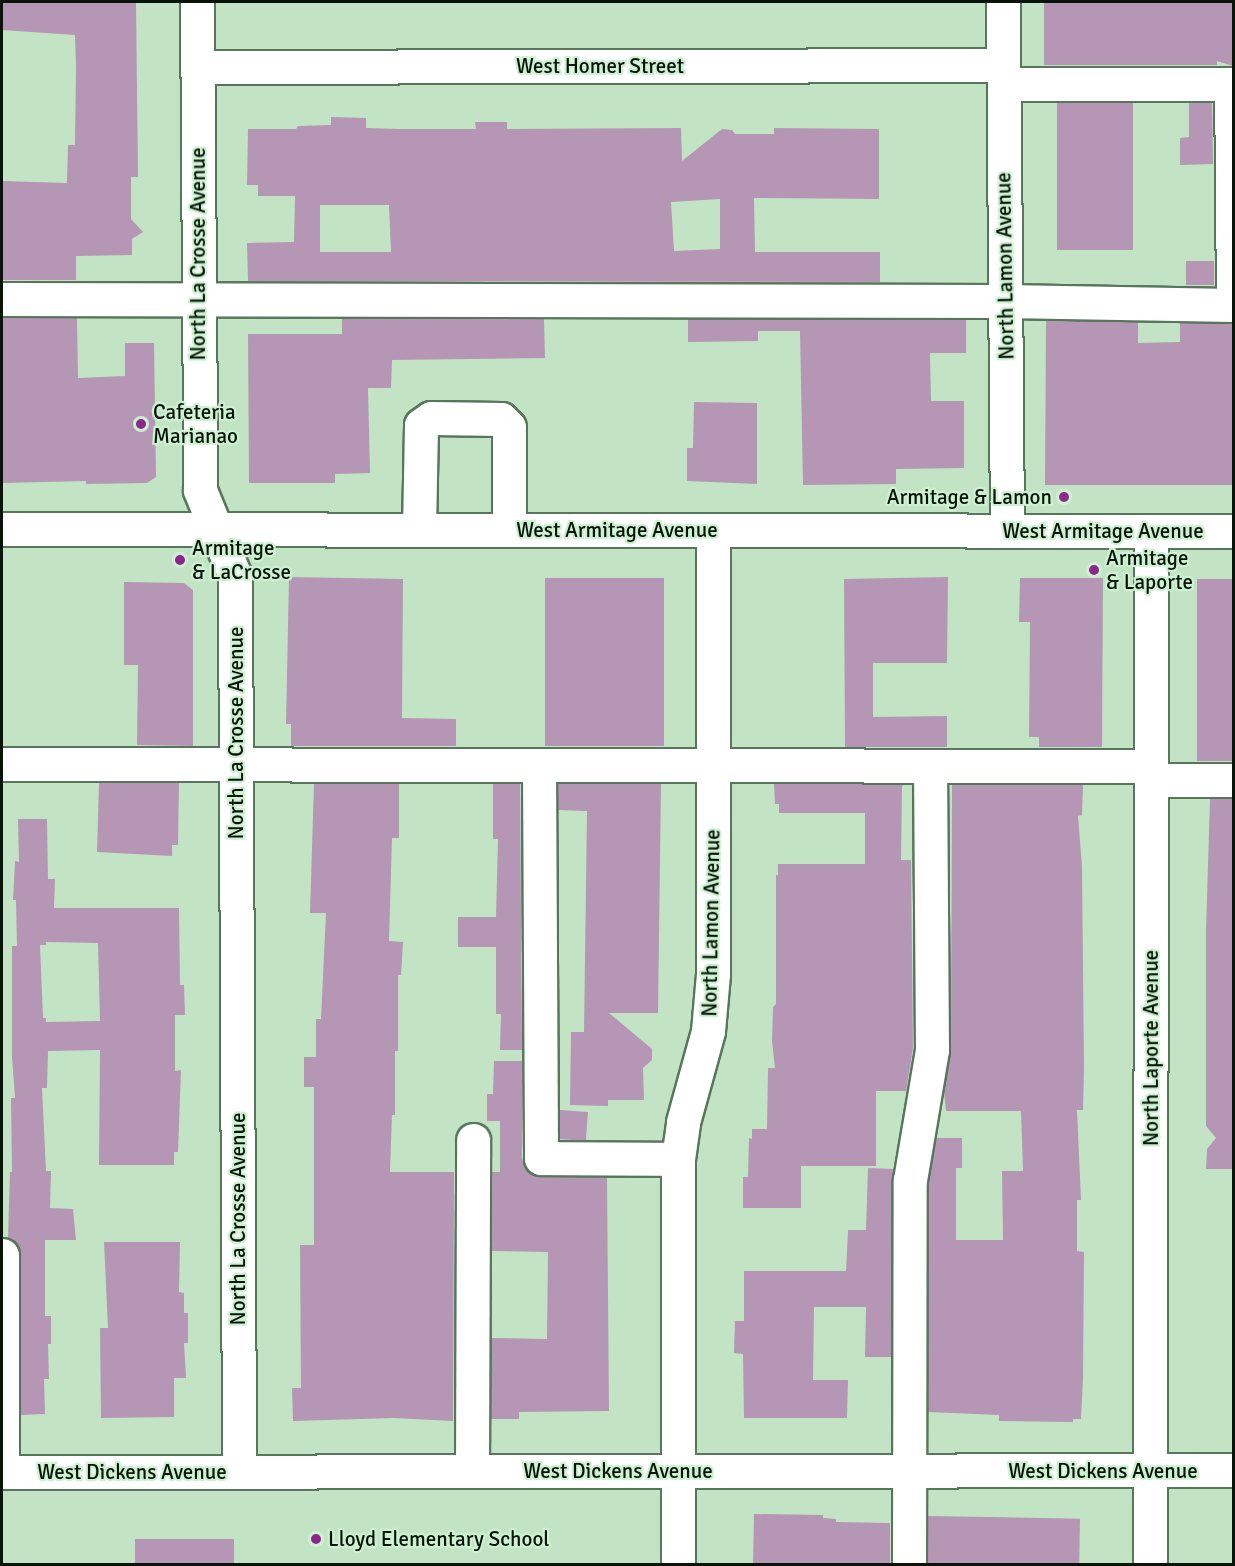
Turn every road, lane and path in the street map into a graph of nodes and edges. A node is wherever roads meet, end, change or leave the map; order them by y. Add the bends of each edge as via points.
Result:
1 (197, 2) edge
2 (1003, 2) edge
3 (197, 67) junction
4 (1003, 75) junction
5 (2, 299) edge
6 (199, 299) junction
7 (1005, 301) junction
8 (2, 529) edge
9 (216, 530) junction
10 (419, 530) junction
11 (509, 530) junction
12 (714, 530) junction
13 (1007, 531) junction
14 (1151, 531) junction
15 (1233, 531) edge
16 (2, 764) edge
17 (236, 765) junction
18 (539, 765) junction
19 (713, 765) junction
20 (930, 766) junction
21 (1151, 773) junction
22 (1233, 780) edge
23 (473, 1140) dead end
24 (678, 1159) junction
25 (2, 1255) edge
26 (1233, 1470) edge
27 (239, 1471) junction
28 (472, 1471) junction
29 (678, 1471) junction
30 (908, 1471) junction
31 (1150, 1471) junction
32 (2, 1472) edge
33 (678, 1564) edge
34 (909, 1564) edge
35 (1150, 1564) edge

1 - 3 street, North La Crosse Avenue
2 - 4 street, North Lamon Avenue
3 - 4 street, West Homer Street
3 - 6 street, North La Crosse Avenue
4 - 7 street, North Lamon Avenue
4 - 7 street, West Homer Street via 1231,84 1233,304
5 - 6 street
6 - 7 street
6 - 9 street, North La Crosse Avenue via 200,490
7 - 13 street, North Lamon Avenue
8 - 9 street, West Armitage Avenue
9 - 10 street, West Armitage Avenue
9 - 17 street, North La Crosse Avenue via 236,576
10 - 11 street, West Armitage Avenue
10 - 11 street via 421,425 432,418 501,419 509,427
11 - 12 street, West Armitage Avenue
12 - 13 street, West Armitage Avenue
12 - 19 street, North Lamon Avenue
13 - 14 street, West Armitage Avenue
14 - 15 street, West Armitage Avenue
14 - 21 street, North Laporte Avenue
16 - 17 street
17 - 18 street
17 - 27 street, North La Crosse Avenue
18 - 19 street
18 - 24 street via 541,1158
19 - 20 street
19 - 24 street, North Lamon Avenue via 713,974 708,1031 683,1122
20 - 21 street
20 - 30 street via 932,1050 910,1180
21 - 22 street
21 - 31 street, North Laporte Avenue
23 - 28 street
24 - 29 street, North Lamon Avenue
25 - 32 street
26 - 31 street, West Dickens Avenue
27 - 28 street, West Dickens Avenue
27 - 32 street, West Dickens Avenue
28 - 29 street, West Dickens Avenue
29 - 30 street, West Dickens Avenue
29 - 33 street, North Lamon Avenue
30 - 31 street, West Dickens Avenue
30 - 34 street
31 - 35 street, North Laporte Avenue

